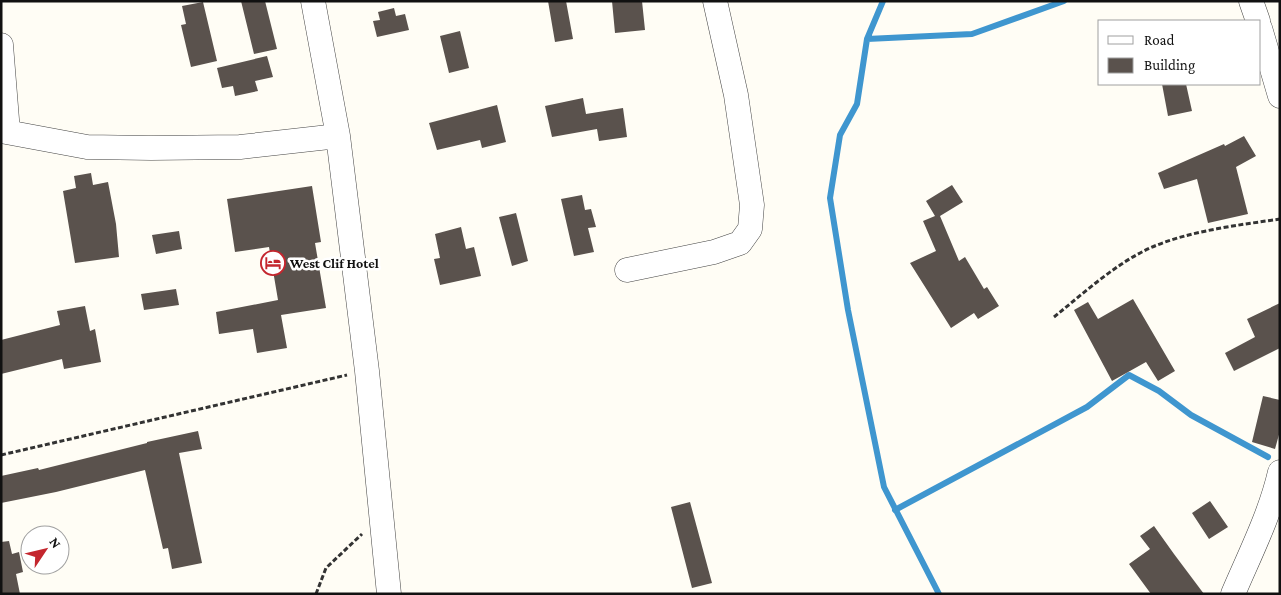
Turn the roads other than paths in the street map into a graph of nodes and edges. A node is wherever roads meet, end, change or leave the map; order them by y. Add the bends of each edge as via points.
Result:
1 (313, 1) edge
2 (715, 1) edge
3 (1251, 1) edge
4 (1258, 20) edge
5 (1261, 31) edge
6 (1, 46) edge
7 (1280, 96) edge
8 (5, 132) edge
9 (338, 136) junction
10 (627, 270) dead end
11 (1278, 487) edge
12 (389, 594) edge
13 (1233, 594) edge

1 - 9 street
2 - 10 street via 736,95 752,206 750,229 740,243 714,252
3 - 4 street
5 - 7 street
6 - 8 street
8 - 9 street via 88,147 151,148 240,148
9 - 12 street via 367,370
11 - 13 street

